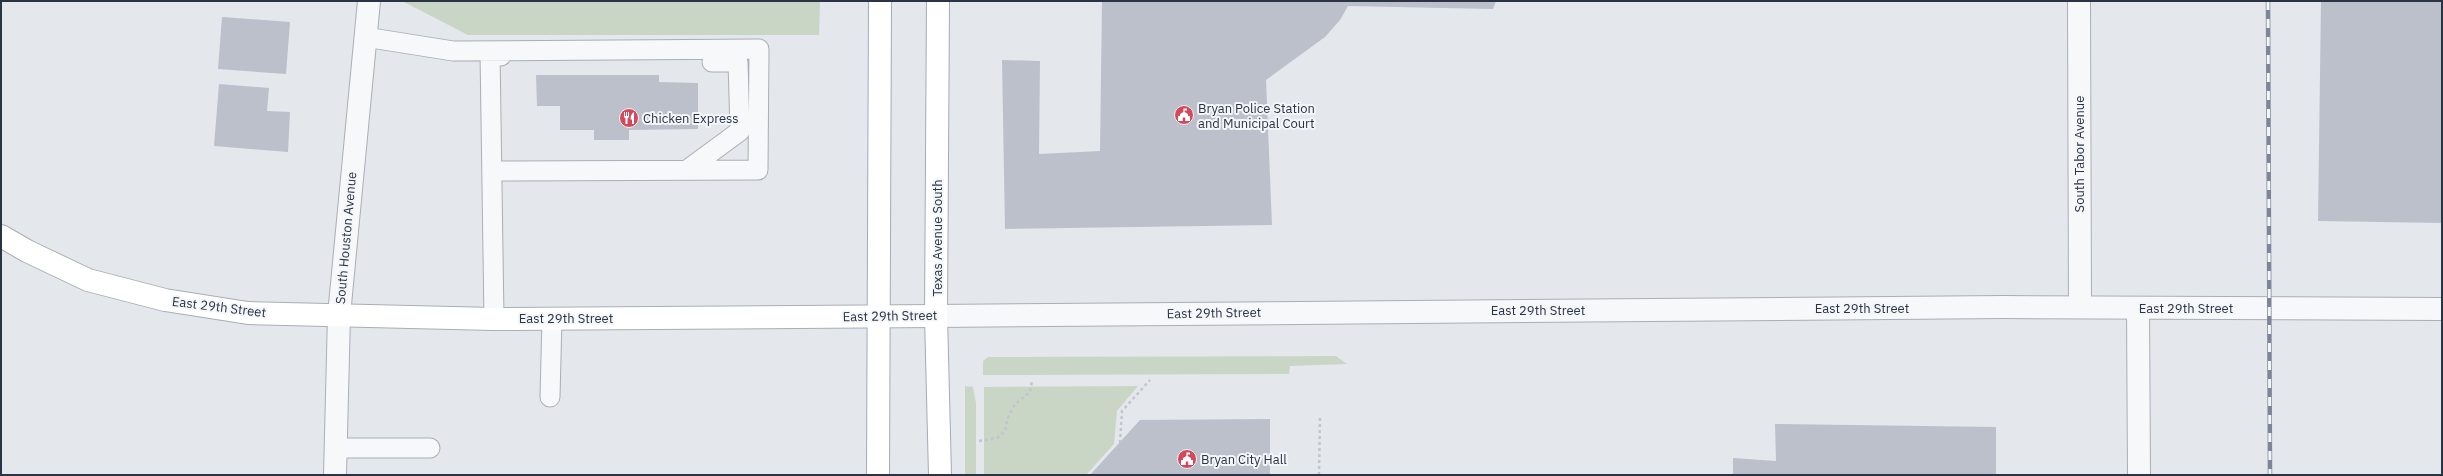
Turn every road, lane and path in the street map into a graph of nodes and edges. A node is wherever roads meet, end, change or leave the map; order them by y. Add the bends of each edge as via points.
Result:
1 (369, 1) edge
2 (880, 1) edge
3 (938, 1) edge
4 (2079, 1) edge
5 (365, 37) junction
6 (490, 52) junction
7 (687, 170) junction
8 (494, 171) junction
9 (1, 236) edge
10 (2080, 307) junction
11 (2138, 308) junction
12 (2442, 309) edge
13 (339, 315) junction
14 (936, 316) junction
15 (878, 317) junction
16 (552, 318) junction
17 (494, 319) junction
18 (1150, 380) dead end
19 (1032, 381) dead end
20 (550, 397) dead end
21 (1320, 416) dead end
22 (979, 441) dead end
23 (1120, 443) dead end
24 (335, 448) junction
25 (430, 448) dead end
26 (335, 475) edge
27 (878, 475) edge
28 (940, 475) edge
29 (1319, 475) edge
30 (2139, 475) edge

1 - 5 street, South Houston Avenue
2 - 15 main road
3 - 14 main road, Texas Avenue South
4 - 10 street, South Tabor Avenue
5 - 6 lane via 452,51
5 - 13 street, South Houston Avenue
6 - 7 lane via 514,62 738,62 740,131
6 - 7 lane via 759,49 758,170
6 - 8 lane
7 - 8 lane
8 - 17 lane
9 - 13 main road, East 29th Street via 88,280 165,300 248,313
10 - 11 street, East 29th Street
10 - 14 street, East 29th Street
11 - 12 street, East 29th Street
11 - 30 street
13 - 17 main road, East 29th Street
13 - 24 street, South Houston Avenue
14 - 15 main road, East 29th Street
14 - 28 main road, Texas Avenue South
15 - 16 main road, East 29th Street
15 - 27 main road
16 - 17 main road, East 29th Street
16 - 20 lane
18 - 23 path via 1122,411
19 - 22 path via 1030,392 1016,404 1008,416 1005,430 997,438
21 - 29 path
24 - 25 lane
24 - 26 street, South Houston Avenue

